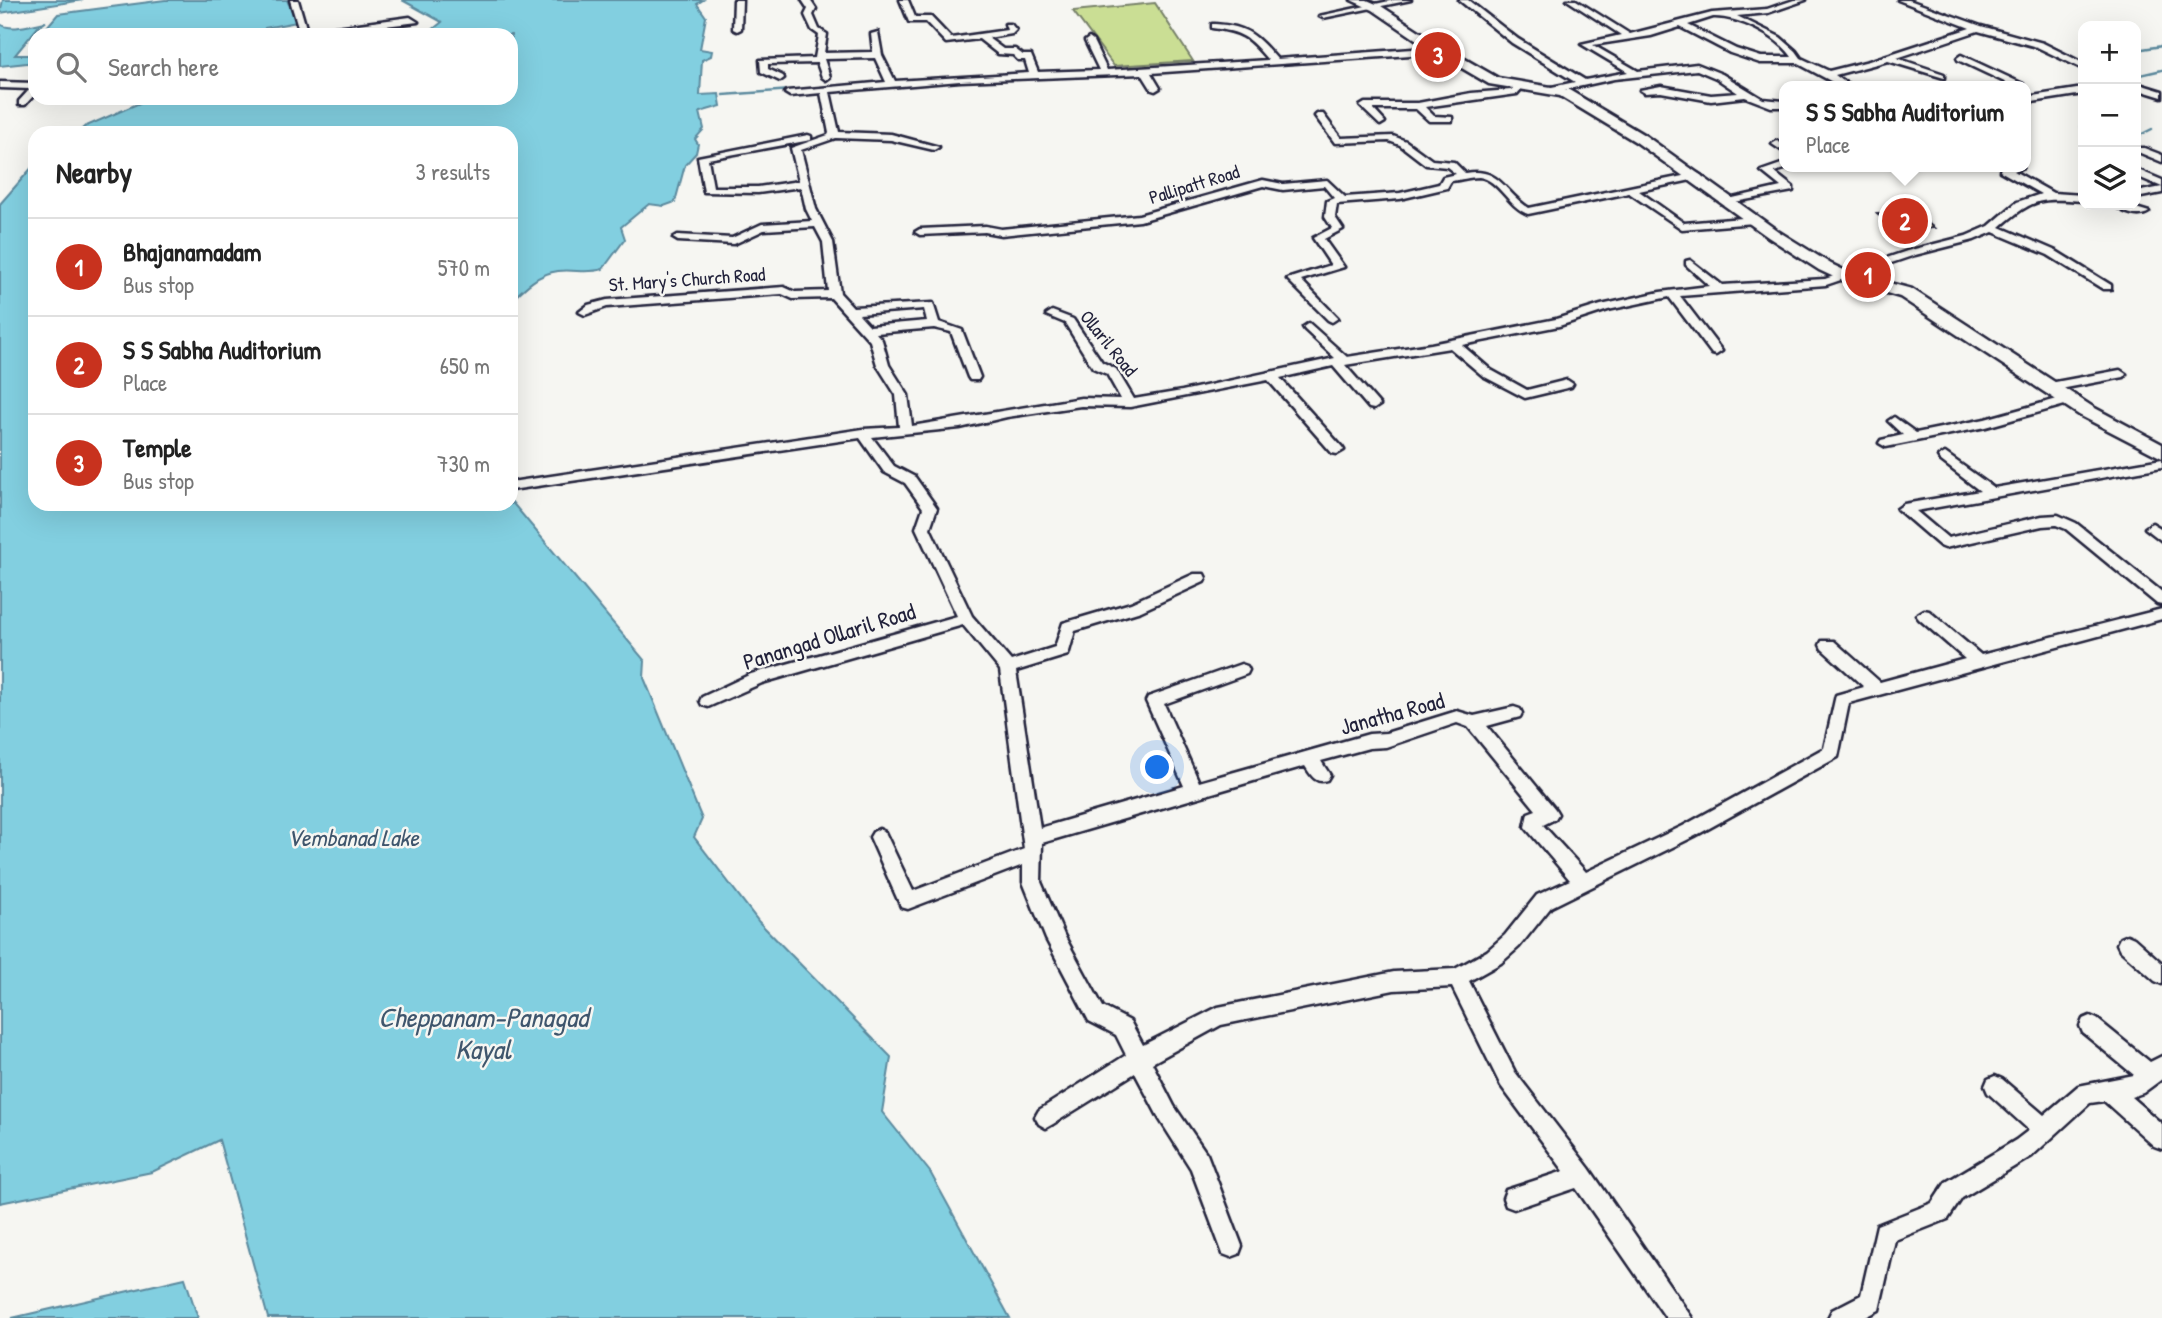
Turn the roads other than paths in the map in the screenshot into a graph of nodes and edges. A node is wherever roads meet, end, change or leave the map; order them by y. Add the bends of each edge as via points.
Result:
1 (294, 0) edge
2 (738, 0) edge
3 (806, 0) edge
4 (904, 0) edge
5 (1407, 0) edge
6 (1463, 0) edge
7 (1572, 0) edge
8 (1802, 0) edge
9 (1902, 0) edge
10 (1365, 3) edge
11 (1726, 14) junction
12 (1322, 16) dead end
13 (414, 22) dead end
14 (1683, 25) junction
15 (1008, 26) dead end
16 (1215, 26) dead end
17 (302, 28) edge
18 (342, 28) edge
19 (1978, 28) junction
20 (737, 29) dead end
21 (875, 34) dead end
22 (982, 37) junction
23 (1629, 37) junction
24 (1089, 41) dead end
25 (1440, 50) junction
26 (878, 55) junction
27 (1041, 56) dead end
28 (1028, 57) junction
29 (1365, 57) junction
30 (820, 58) junction
31 (1889, 58) junction
32 (1961, 58) dead end
33 (1798, 60) junction
34 (2071, 60) junction
35 (2078, 60) edge
36 (1274, 61) junction
37 (2078, 64) edge
38 (1383, 66) dead end
39 (1145, 71) junction
40 (1104, 72) junction
41 (1636, 73) junction
42 (1034, 75) junction
43 (1828, 75) junction
44 (1941, 76) dead end
45 (826, 77) dead end
46 (780, 78) dead end
47 (1838, 81) edge
48 (2009, 81) edge
49 (1582, 82) junction
50 (891, 83) junction
51 (0, 85) edge
52 (28, 87) edge
53 (1518, 87) junction
54 (1155, 88) dead end
55 (2141, 88) edge
56 (825, 90) junction
57 (1550, 90) junction
58 (1645, 90) dead end
59 (2031, 92) edge
60 (2078, 92) edge
61 (790, 93) dead end
62 (1744, 94) junction
63 (2162, 94) edge
64 (28, 96) edge
65 (2041, 97) junction
66 (2031, 99) edge
67 (22, 103) dead end
68 (1779, 104) edge
69 (1418, 106) junction
70 (1320, 116) dead end
71 (1449, 119) dead end
72 (1380, 122) dead end
73 (834, 134) junction
74 (934, 147) dead end
75 (2141, 150) dead end
76 (2162, 159) edge
77 (1779, 167) edge
78 (2009, 172) edge
79 (2141, 174) edge
80 (1463, 176) junction
81 (1697, 176) junction
82 (803, 184) junction
83 (2162, 184) edge
84 (2162, 190) edge
85 (1632, 191) junction
86 (2141, 194) edge
87 (2052, 196) junction
88 (2078, 198) edge
89 (1342, 200) junction
90 (1729, 200) junction
91 (2128, 210) edge
92 (2144, 212) dead end
93 (1754, 220) junction
94 (818, 224) junction
95 (1993, 228) junction
96 (920, 232) dead end
97 (678, 238) dead end
98 (1690, 263) dead end
99 (1842, 275) junction
100 (2106, 287) dead end
101 (1721, 289) junction
102 (1672, 293) junction
103 (834, 294) junction
104 (850, 311) junction
105 (585, 312) dead end
106 (1052, 314) dead end
107 (1332, 318) dead end
108 (934, 324) junction
109 (1309, 327) dead end
110 (869, 330) junction
111 (1452, 343) junction
112 (1716, 351) dead end
113 (1340, 361) junction
114 (2120, 374) dead end
115 (974, 377) dead end
116 (1272, 377) junction
117 (1567, 384) dead end
118 (2050, 387) junction
119 (2068, 400) junction
120 (1130, 403) junction
121 (1374, 405) dead end
122 (1894, 421) dead end
123 (906, 431) junction
124 (863, 433) junction
125 (1913, 437) junction
126 (1886, 443) dead end
127 (1337, 450) dead end
128 (2162, 452) edge
129 (1945, 457) dead end
130 (2162, 463) edge
131 (518, 485) edge
132 (1991, 493) junction
133 (1199, 578) dead end
134 (2162, 600) edge
135 (2162, 614) edge
136 (1924, 615) dead end
137 (965, 619) junction
138 (1828, 645) dead end
139 (1978, 661) junction
140 (1008, 668) junction
141 (1241, 670) dead end
142 (1877, 689) junction
143 (708, 701) dead end
144 (1514, 713) dead end
145 (1474, 722) junction
146 (1310, 759) junction
147 (1321, 775) dead end
148 (1194, 790) junction
149 (879, 837) dead end
150 (1032, 846) junction
151 (1583, 882) junction
152 (2127, 944) dead end
153 (2162, 975) edge
154 (1457, 978) junction
155 (2090, 1026) dead end
156 (1138, 1061) junction
157 (2156, 1071) edge
158 (1995, 1086) dead end
159 (2107, 1090) junction
160 (1046, 1117) dead end
161 (2045, 1130) junction
162 (2162, 1138) edge
163 (1581, 1176) junction
164 (1514, 1198) dead end
165 (1231, 1246) dead end
166 (1680, 1318) edge
167 (1840, 1318) edge

1 - 17 street
2 - 20 street
3 - 30 street via 816,30 823,34
4 - 22 street via 912,20 928,19 950,41
5 - 10 street
6 - 49 street via 1516,41
7 - 23 street
8 - 11 street via 1768,11
9 - 19 street
10 - 12 street
10 - 25 main road
11 - 14 street
11 - 33 street via 1794,50
13 - 18 street
14 - 23 street
14 - 33 street via 1760,60
15 - 22 street via 1009,32
16 - 36 street via 1238,27 1249,33
19 - 31 street
19 - 34 street via 2040,45
21 - 26 street
22 - 28 street via 1000,52
23 - 41 street via 1585,44
24 - 40 street
25 - 29 street
25 - 53 main road via 1494,80
26 - 30 street
26 - 50 street
27 - 28 street
28 - 42 street
29 - 36 street
29 - 38 street
30 - 45 street
30 - 46 street via 763,62 764,70
31 - 43 street
31 - 44 street
32 - 48 street
33 - 43 street
34 - 35 street
34 - 37 street
36 - 39 street
39 - 40 street
39 - 54 street
40 - 42 street
41 - 49 street
41 - 62 street via 1700,67
42 - 50 street
43 - 47 street
49 - 57 street
50 - 56 street
51 - 52 street
53 - 57 main road
53 - 69 street via 1514,92
55 - 63 street
56 - 61 street
56 - 73 street
57 - 81 main road via 1563,93
58 - 62 street via 1711,98
59 - 65 street
60 - 65 street
62 - 68 street
64 - 67 street
65 - 66 street
69 - 71 street via 1432,119
69 - 72 street via 1365,106
70 - 80 street via 1338,141 1390,138 1429,163 1450,164
73 - 74 street via 891,137
73 - 82 street via 796,148
73 - 82 street via 702,157 708,190
75 - 76 street
77 - 90 street via 1766,171 1789,189
78 - 87 street
79 - 83 street
80 - 85 street via 1491,176 1528,211
80 - 89 street via 1400,196
81 - 85 street
81 - 90 main road
82 - 94 street
84 - 86 street
85 - 93 street via 1682,226
87 - 88 street
87 - 95 street via 2021,204
89 - 96 street, Pallipatt Road via 1327,183 1283,187 1263,183 1140,218 1001,232
89 - 107 street via 1332,201 1330,218 1338,229 1318,238 1338,267 1293,279
90 - 93 main road
91 - 92 street
93 - 99 main road
94 - 97 street, St. Mary's Church Road via 762,227 734,241
94 - 103 street via 828,242
95 - 99 street
95 - 100 street via 2052,253
98 - 101 street
99 - 101 street via 1826,282
99 - 118 main road via 1906,293
101 - 102 street
102 - 111 street
102 - 112 street
103 - 104 street
103 - 105 street, St. Mary's Church Road via 793,296 784,290 670,297 600,303
104 - 108 street via 929,306
104 - 110 street
106 - 120 street, Ollaril Road via 1069,321 1097,365 1112,372
108 - 110 street
108 - 115 street via 956,330
109 - 113 street
110 - 123 street via 902,395
111 - 113 street
111 - 117 street via 1487,373 1525,394
113 - 116 street
113 - 121 street
114 - 118 street
116 - 120 street
116 - 127 street
118 - 119 main road
119 - 125 street
119 - 128 main road
120 - 123 street via 1081,402
122 - 125 street
123 - 124 street
124 - 131 street
124 - 137 street via 889,469 910,480 930,508 923,528
125 - 126 street
129 - 132 street
130 - 132 street
132 - 134 street via 1904,509 1945,543 2058,520
133 - 140 street via 1136,607 1068,627 1062,650
135 - 139 street
136 - 139 street
137 - 140 street
137 - 143 street, Panangad Ollaril Road via 757,678
138 - 142 street
139 - 142 street
140 - 150 street
141 - 148 street via 1154,701
142 - 151 street via 1842,699 1832,752 1689,831
144 - 145 street
145 - 146 street, Janatha Road via 1457,717
145 - 151 street, Janatha Road via 1549,814 1534,818 1534,827
146 - 147 street
146 - 148 street, Janatha Road
148 - 150 street, Janatha Road
149 - 150 street, Janatha Road via 908,901
150 - 156 street via 1032,882 1056,939 1096,1014 1123,1028
151 - 154 street via 1544,901 1494,957
152 - 153 street
154 - 156 street via 1394,981 1218,1016
154 - 163 street via 1508,1079
155 - 157 street
156 - 160 street
156 - 165 street via 1199,1161
157 - 159 street via 2136,1086
158 - 161 street
159 - 161 street via 2085,1093
159 - 162 street
161 - 167 street via 1954,1190 1940,1211 1885,1233 1871,1302
163 - 164 street
163 - 166 street

